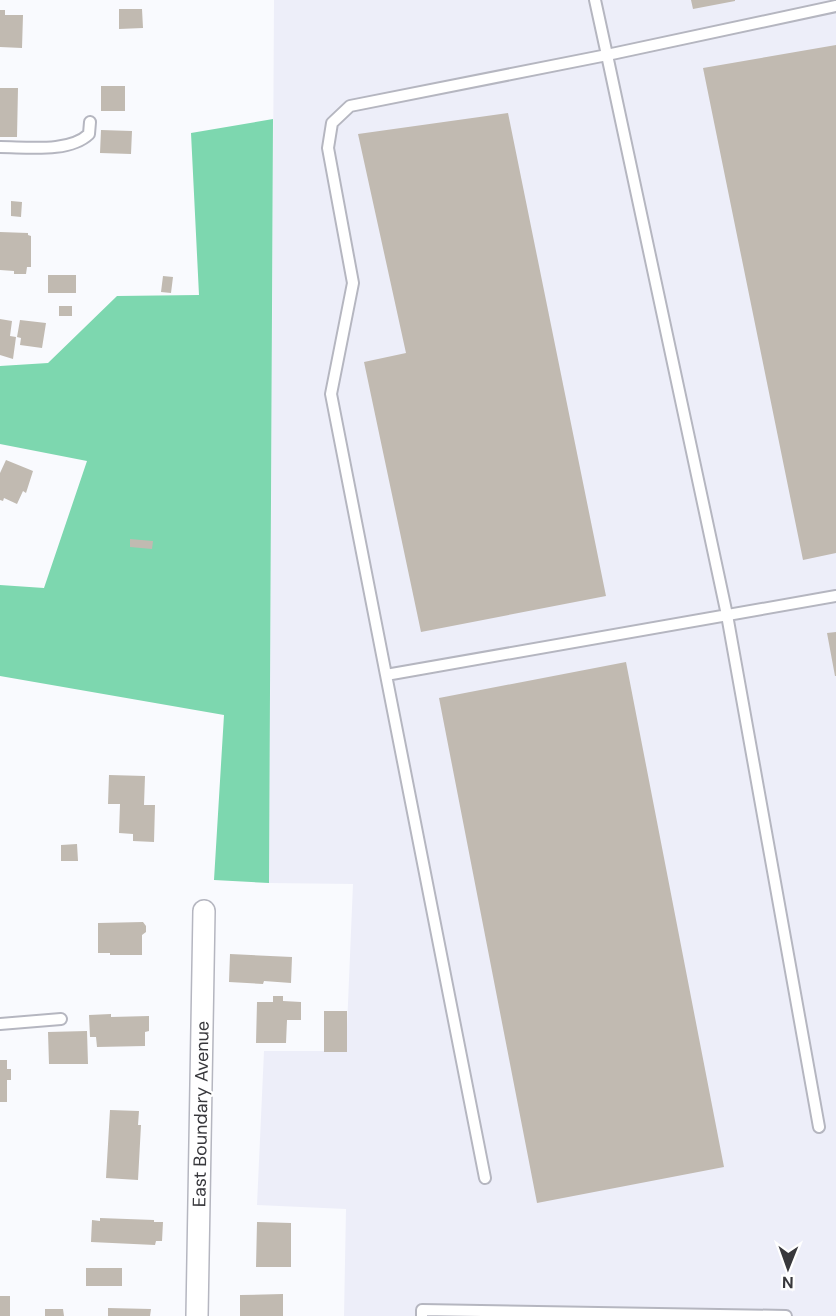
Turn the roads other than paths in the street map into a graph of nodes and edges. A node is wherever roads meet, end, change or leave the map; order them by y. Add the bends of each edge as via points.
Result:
1 (595, 0) edge
2 (836, 6) edge
3 (607, 55) junction
4 (90, 122) dead end
5 (0, 147) edge
6 (836, 596) edge
7 (727, 615) junction
8 (386, 675) junction
9 (204, 911) dead end
10 (60, 1018) dead end
11 (0, 1024) edge
12 (819, 1126) dead end
13 (485, 1179) dead end
14 (197, 1316) edge
15 (422, 1316) edge
16 (786, 1316) edge

1 - 3 lane
2 - 3 lane
3 - 7 lane
3 - 8 lane via 350,106 332,123 328,148 353,283 331,394
4 - 5 lane via 89,134 80,142
6 - 7 lane
7 - 8 lane
7 - 12 lane
8 - 13 lane
9 - 14 street, East Boundary Avenue
10 - 11 lane
15 - 16 lane via 422,1310

